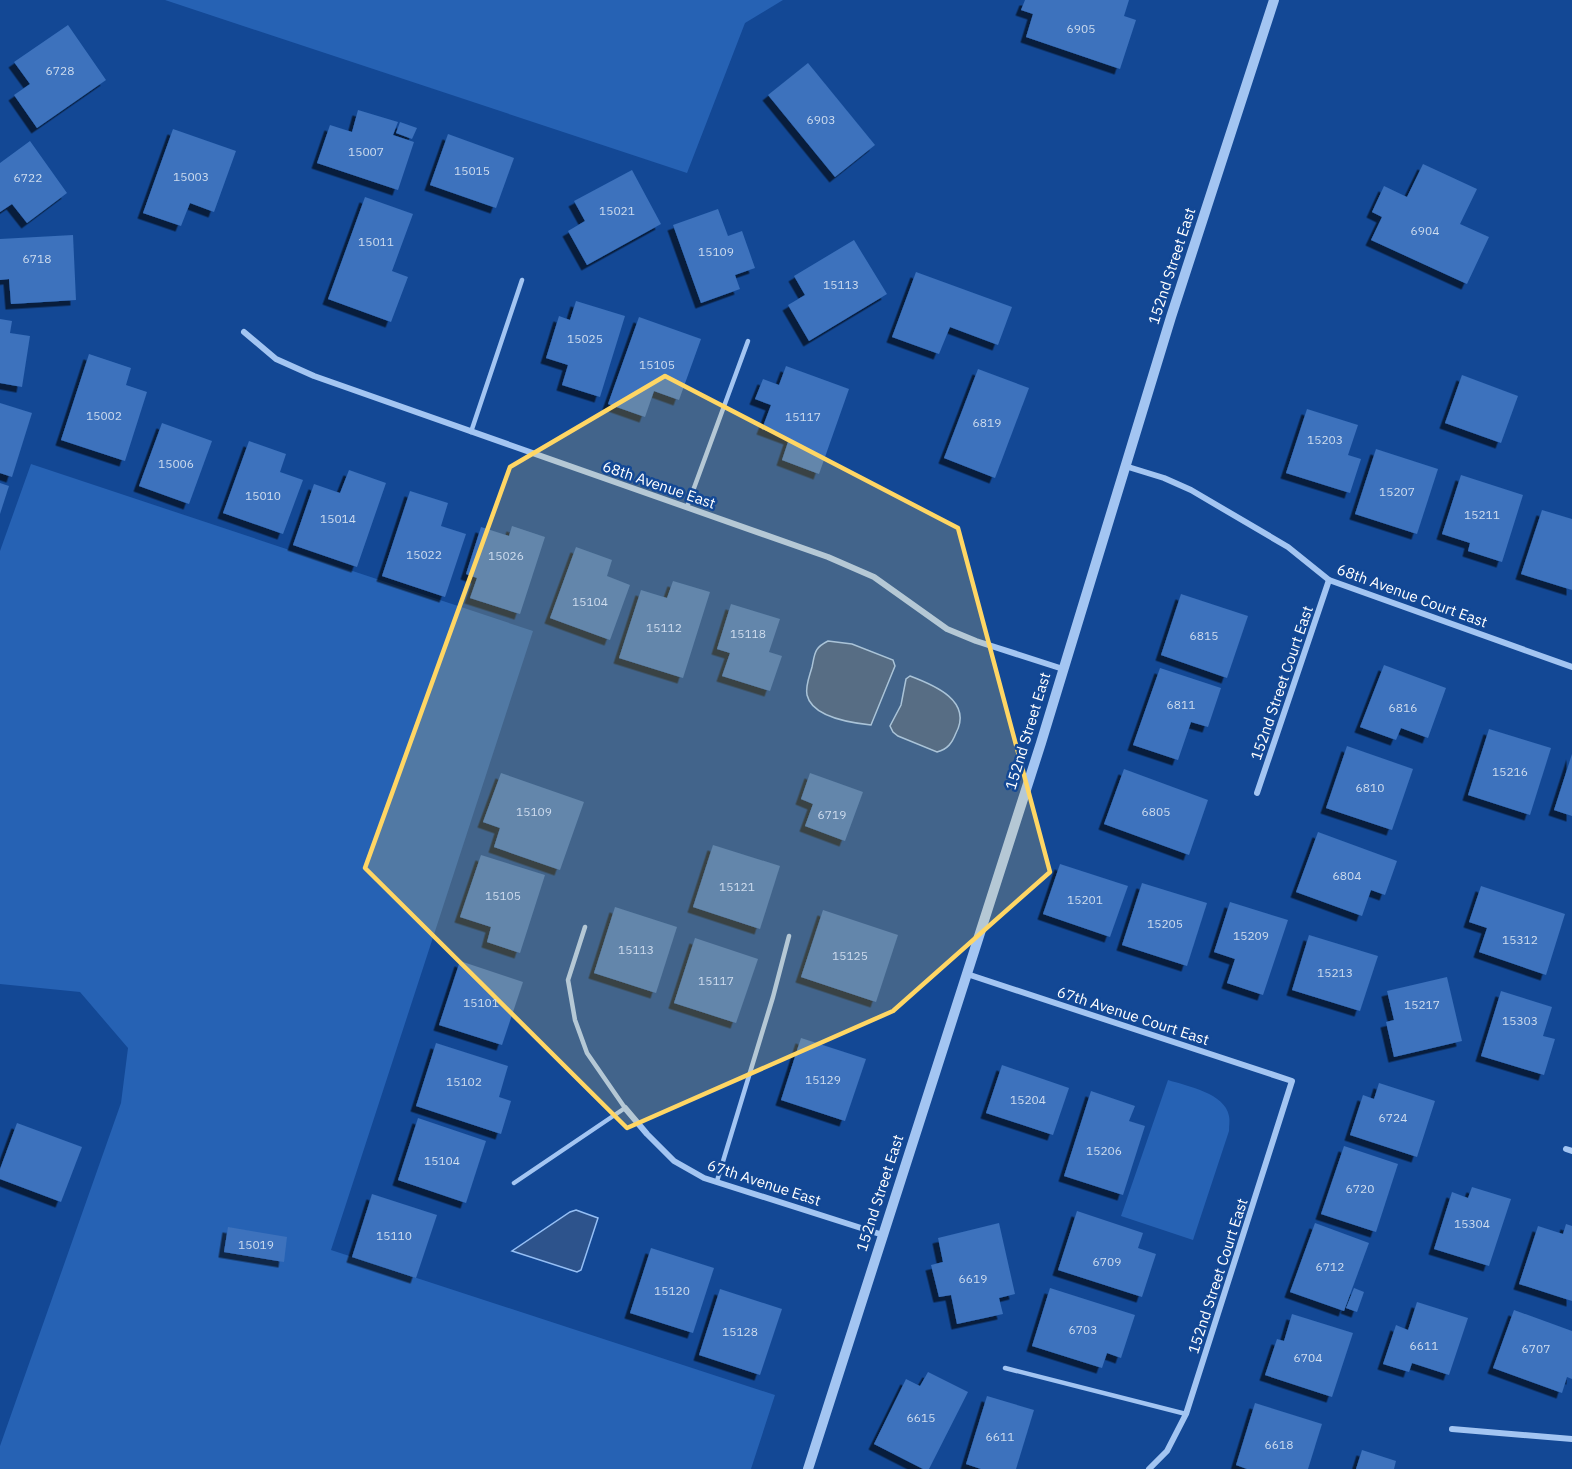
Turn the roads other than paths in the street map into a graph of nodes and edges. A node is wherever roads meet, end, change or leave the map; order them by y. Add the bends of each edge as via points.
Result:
1 (1274, 0) edge
2 (522, 280) dead end
3 (244, 332) dead end
4 (748, 340) dead end
5 (471, 432) junction
6 (1125, 466) junction
7 (687, 507) junction
8 (1329, 580) junction
9 (1572, 667) edge
10 (1063, 669) junction
11 (1257, 793) dead end
12 (585, 927) dead end
13 (789, 936) dead end
14 (966, 974) junction
15 (1292, 1081) joint
16 (625, 1108) junction
17 (717, 1181) junction
18 (514, 1184) dead end
19 (883, 1235) junction
20 (1005, 1368) dead end
21 (1186, 1414) junction
22 (1452, 1429) dead end
23 (1572, 1439) edge
24 (808, 1469) edge
25 (1149, 1469) edge

1 - 6 street, 152nd Street East
2 - 5 lane
3 - 5 street, 68th Avenue East via 276,358 314,376
4 - 7 lane
5 - 7 street, 68th Avenue East
6 - 8 street, 68th Avenue Court East via 1191,490 1288,547
6 - 10 street, 152nd Street East
7 - 10 street, 68th Avenue East via 837,561 874,577 947,628
8 - 9 street, 68th Avenue Court East
8 - 11 street, 152nd Street Court East
10 - 14 street, 152nd Street East
12 - 16 lane via 568,980 575,1020 587,1053
13 - 17 lane
14 - 15 street, 67th Avenue Court East
14 - 19 street, 152nd Street East
15 - 21 street, 152nd Street Court East
16 - 17 street, 67th Avenue East via 674,1161
16 - 18 lane
17 - 19 street, 67th Avenue East
19 - 24 street, 152nd Street East
20 - 21 lane
21 - 25 street, 152nd Street Court East via 1167,1451
22 - 23 street

